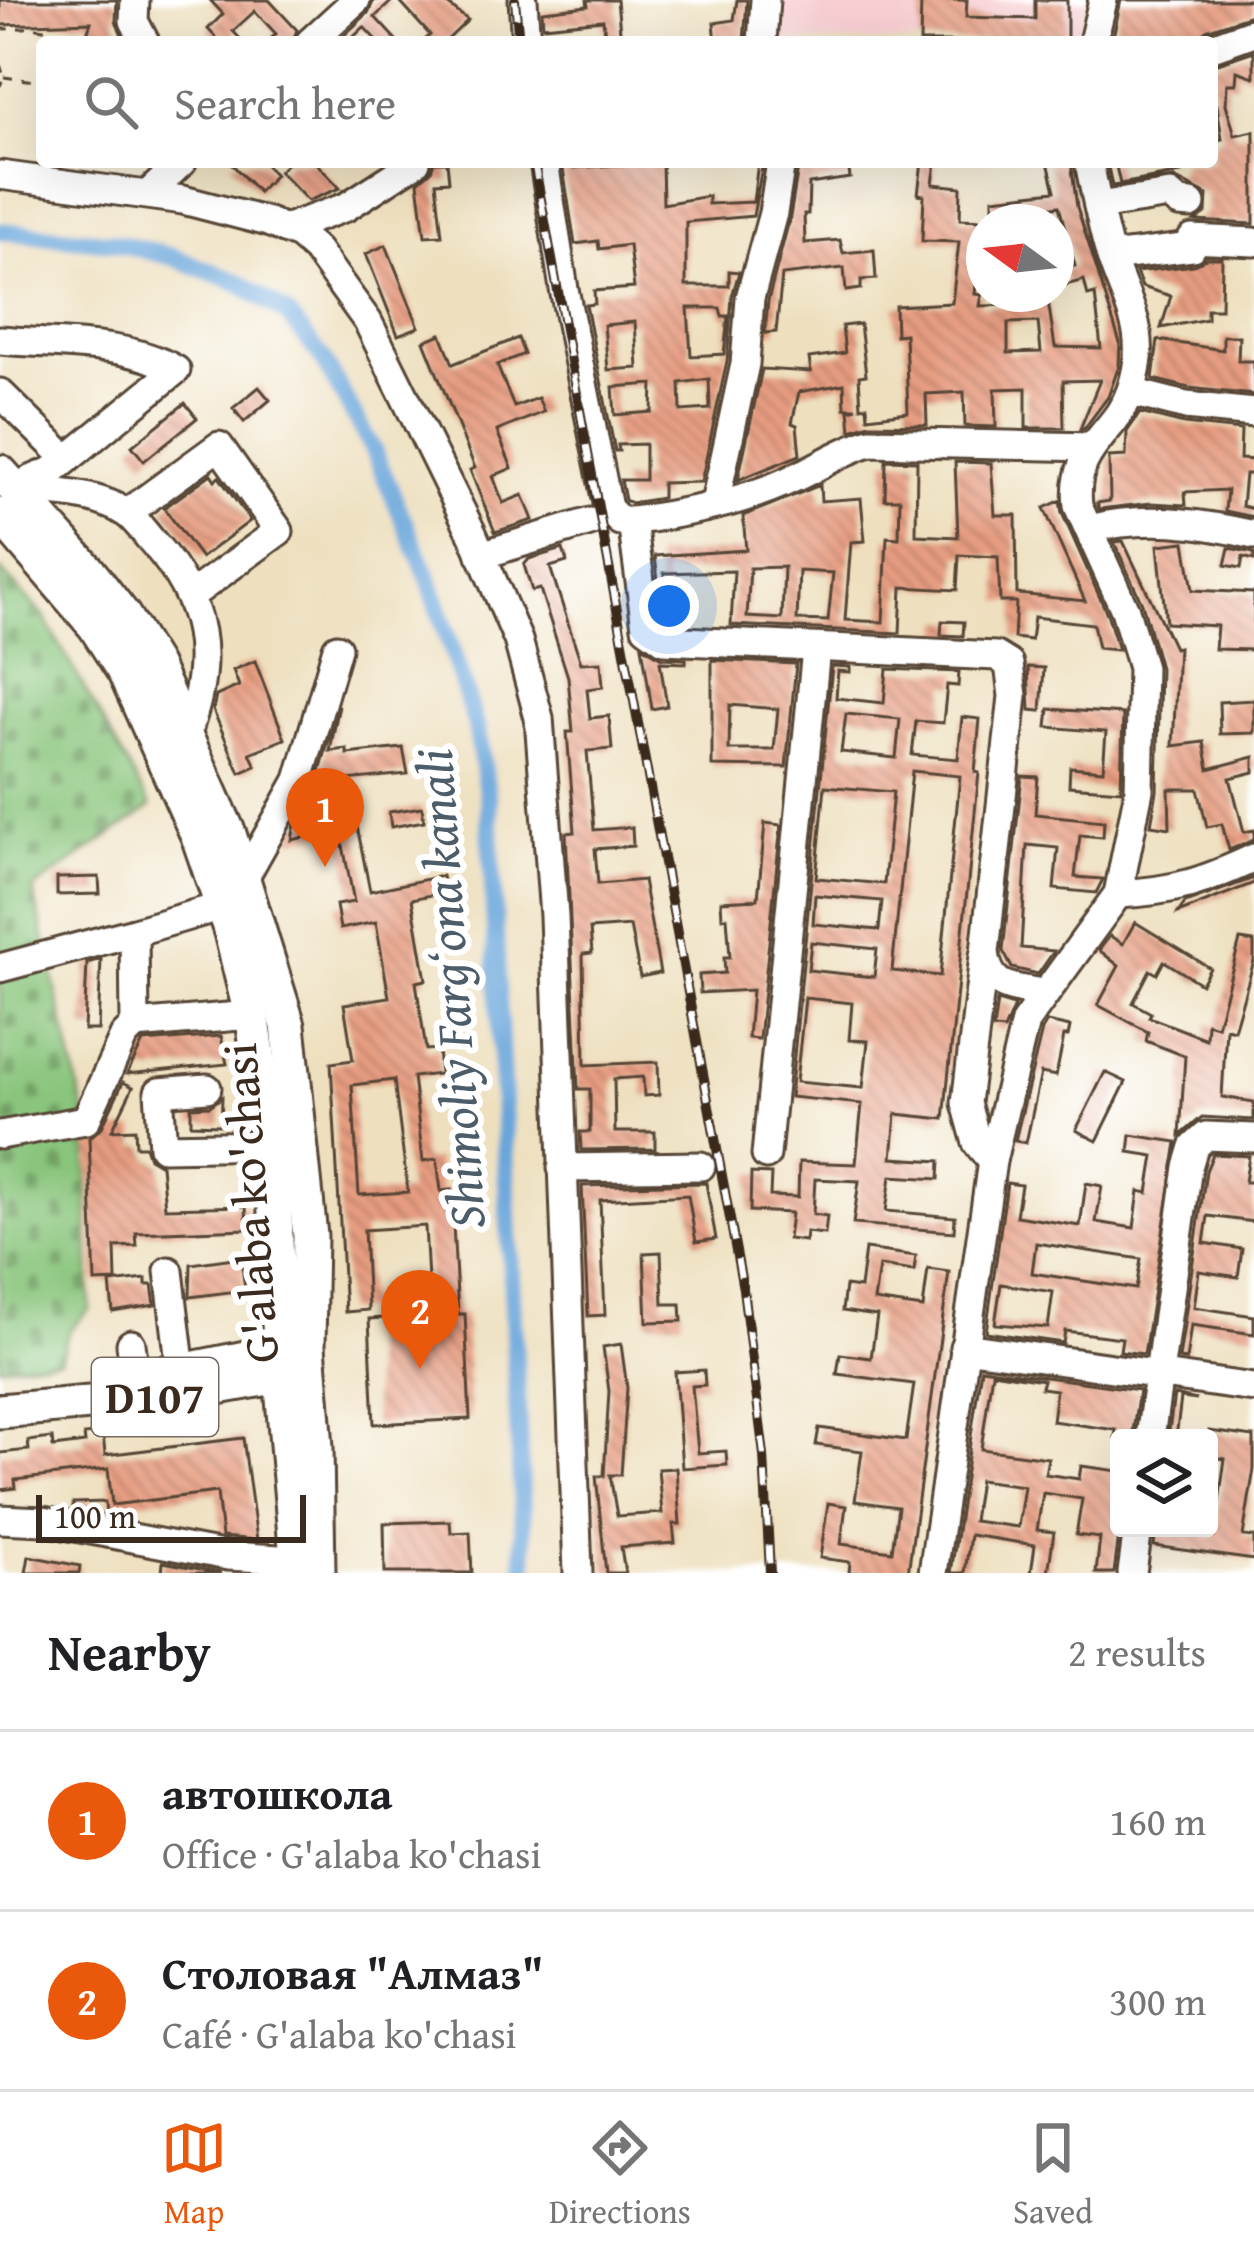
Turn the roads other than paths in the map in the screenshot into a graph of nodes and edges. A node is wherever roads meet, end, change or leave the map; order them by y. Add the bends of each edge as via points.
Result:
1 (135, 0) edge
2 (356, 0) edge
3 (523, 0) edge
4 (765, 0) edge
5 (1103, 0) edge
6 (1254, 32) edge
7 (142, 36) edge
8 (317, 36) edge
9 (526, 36) edge
10 (762, 36) edge
11 (1094, 36) edge
12 (1218, 45) edge
13 (176, 168) edge
14 (407, 168) edge
15 (545, 168) edge
16 (780, 168) edge
17 (1090, 168) edge
18 (0, 175) edge
19 (148, 194) junction
20 (1191, 204) dead end
21 (1098, 206) junction
22 (284, 229) junction
23 (1254, 242) edge
24 (1111, 257) junction
25 (0, 340) edge
26 (1131, 392) junction
27 (0, 393) edge
28 (1254, 413) edge
29 (1092, 447) junction
30 (67, 459) junction
31 (8, 491) edge
32 (715, 503) junction
33 (127, 513) junction
34 (632, 520) junction
35 (590, 522) dead end
36 (1089, 529) junction
37 (1254, 535) edge
38 (541, 537) junction
39 (481, 556) junction
40 (190, 596) junction
41 (507, 616) junction
42 (338, 648) dead end
43 (816, 649) junction
44 (186, 735) junction
45 (1254, 858) edge
46 (233, 893) junction
47 (1118, 894) junction
48 (134, 932) junction
49 (985, 952) junction
50 (0, 968) edge
51 (1043, 993) junction
52 (251, 1016) junction
53 (135, 1025) junction
54 (206, 1088) dead end
55 (0, 1135) edge
56 (1254, 1138) edge
57 (271, 1145) junction
58 (766, 1155) dead end
59 (992, 1161) junction
60 (701, 1166) dead end
61 (562, 1168) junction
62 (169, 1271) dead end
63 (964, 1347) junction
64 (295, 1360) junction
65 (181, 1371) junction
66 (1159, 1375) junction
67 (1254, 1388) edge
68 (0, 1389) edge
69 (0, 1411) edge
70 (1151, 1429) edge
71 (0, 1520) edge
72 (1137, 1537) edge
73 (304, 1568) edge
74 (578, 1573) edge
75 (933, 1573) edge
76 (1132, 1573) edge

1 - 7 street
2 - 8 street
3 - 9 street
4 - 10 street
5 - 11 street
6 - 12 street
13 - 19 street
14 - 22 street via 346,207
15 - 34 street via 608,508
16 - 32 street
17 - 21 street
18 - 19 street
19 - 22 street
20 - 21 street via 1171,195
21 - 24 street
22 - 39 street via 316,250 368,322
23 - 24 street via 1192,238 1192,247
24 - 26 street via 1138,333
25 - 30 street via 118,351 176,370
26 - 28 street
26 - 29 street
27 - 30 street
29 - 32 street via 870,442
29 - 36 street via 1076,489
30 - 31 street
31 - 33 street via 62,492
31 - 44 main road, G'alaba ko'chasi via 123,615
31 - 46 main road, G'alaba ko'chasi via 124,673
32 - 34 street
33 - 40 street
33 - 40 street via 219,446 279,531
34 - 43 street via 646,627 655,636
35 - 38 street
36 - 37 street via 1174,520
36 - 47 street via 1142,668 1139,790
38 - 39 street
38 - 41 street via 512,575
39 - 41 street
40 - 44 street via 202,668
41 - 61 street via 539,718
42 - 46 street via 299,780
43 - 49 street via 996,656 1009,664 1013,696
43 - 58 street
44 - 46 main road, G'alaba ko'chasi via 229,834
45 - 47 street via 1169,891
46 - 48 street
46 - 52 main road, G'alaba ko'chasi
46 - 64 main road, G'alaba ko'chasi via 288,1025 310,1236
47 - 51 street
48 - 50 street
48 - 53 street
49 - 51 street via 995,982
49 - 59 street via 967,1103 977,1143
51 - 59 street via 1025,1022
52 - 53 street
52 - 57 main road, G'alaba ko'chasi
53 - 55 street via 86,1120
54 - 57 street via 159,1092 163,1148
56 - 66 street via 1206,1136 1194,1147
57 - 64 main road, G'alaba ko'chasi
59 - 63 street
60 - 61 street
61 - 74 street
62 - 65 street
63 - 66 street
63 - 75 street
64 - 65 main road, D107
64 - 69 main road, D107 via 168,1396
64 - 73 main road, G'alaba ko'chasi via 316,1447
65 - 68 main road, D107 via 133,1360
66 - 67 street
66 - 70 street
71 - 73 street
72 - 76 street

